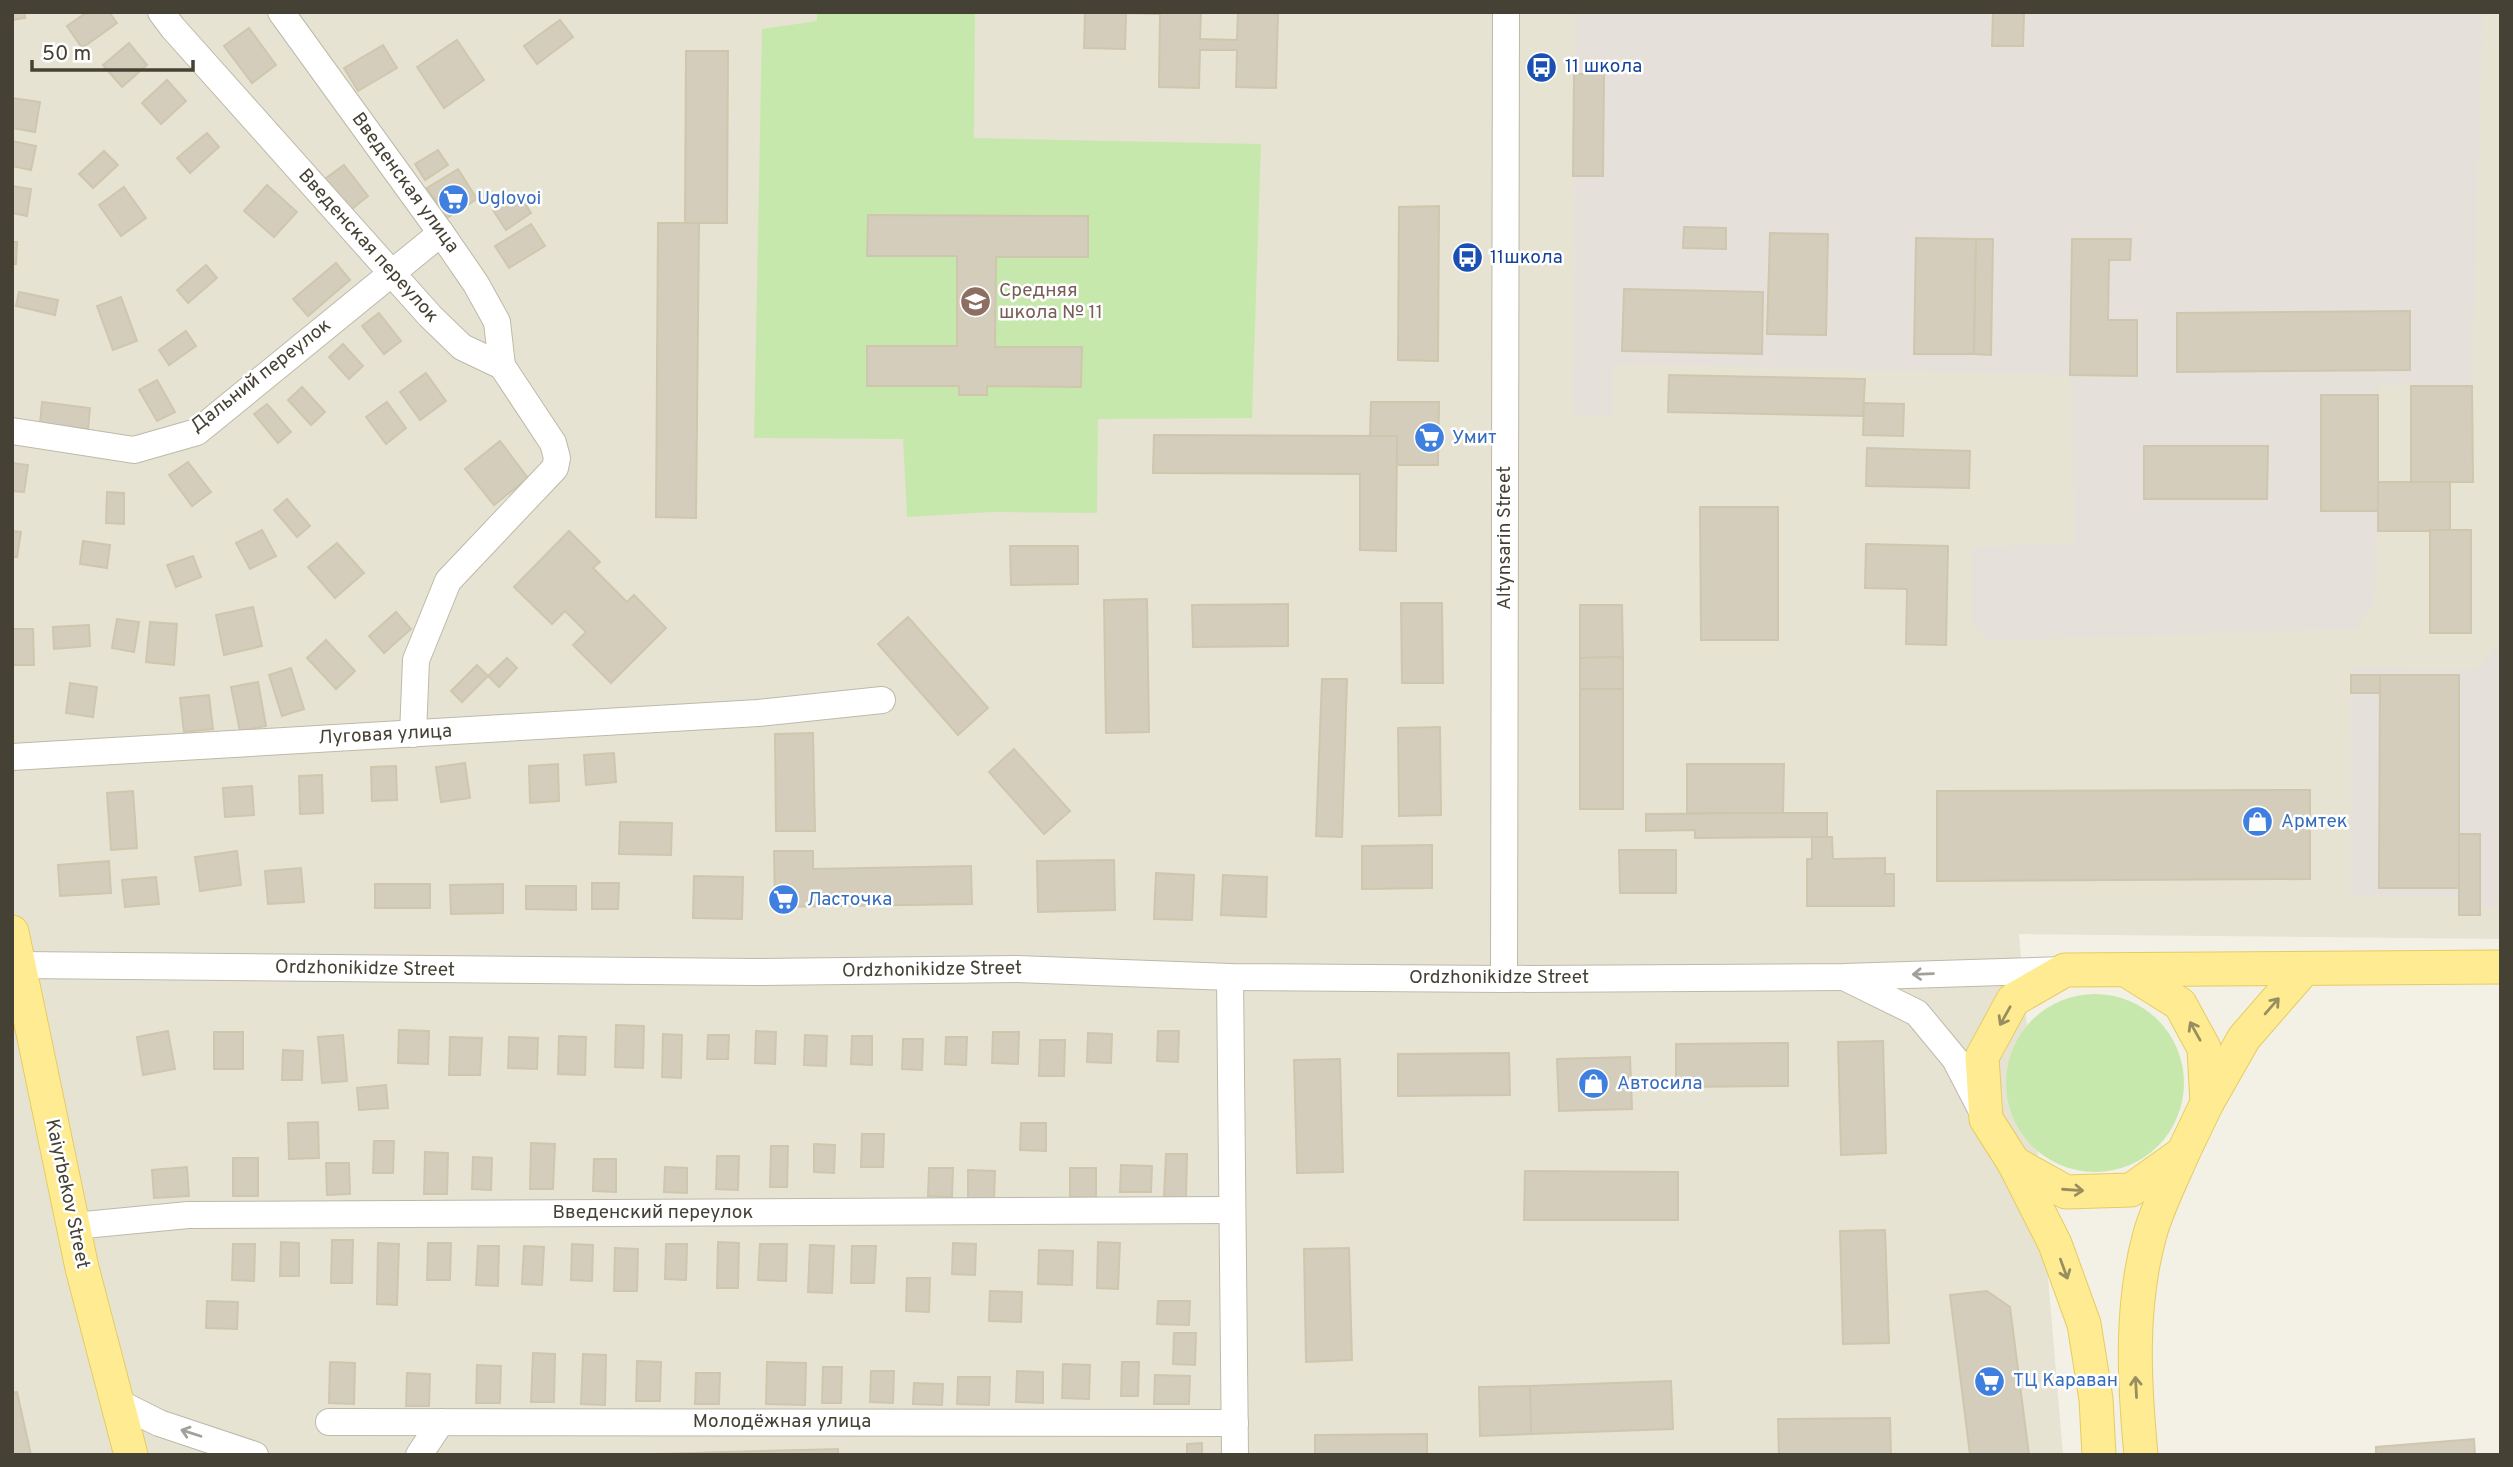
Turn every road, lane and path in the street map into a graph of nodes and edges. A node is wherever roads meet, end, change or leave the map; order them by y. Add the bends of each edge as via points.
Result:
1 (161, 12) edge
2 (281, 12) edge
3 (1506, 12) edge
4 (441, 233) junction
5 (390, 272) junction
6 (502, 366) junction
7 (12, 431) edge
8 (883, 700) dead end
9 (413, 734) junction
10 (12, 757) edge
11 (12, 932) edge
12 (20, 965) junction
13 (2501, 967) edge
14 (2065, 970) junction
15 (2304, 970) junction
16 (2129, 971) junction
17 (1230, 976) junction
18 (1844, 977) junction
19 (1504, 979) junction
20 (2207, 1103) junction
21 (1986, 1119) junction
22 (2183, 1153) junction
23 (2014, 1163) junction
24 (1232, 1210) junction
25 (74, 1226) junction
26 (119, 1402) junction
27 (329, 1422) dead end
28 (440, 1422) junction
29 (1235, 1423) junction
30 (131, 1455) edge
31 (255, 1455) edge
32 (419, 1455) edge
33 (1235, 1455) edge
34 (2099, 1455) edge
35 (2141, 1455) edge

1 - 5 street, Введенская переулок
2 - 4 street, Введенская улица
3 - 19 street, Altynsarin Street
4 - 5 street, Дальний переулок
4 - 6 street, Введенская улица via 497,322
5 - 6 street, Введенская переулок via 462,347
5 - 7 street, Дальний переулок via 197,432 134,450
6 - 9 street via 553,443 555,468 448,581 416,660
8 - 9 street, Луговая улица via 758,713
9 - 10 street, Луговая улица
11 - 12 main road, Kaiyrbekov Street
12 - 17 street, Ordzhonikidze Street via 757,972 1017,969
12 - 25 main road, Kaiyrbekov Street
13 - 15 main road
14 - 16 main road
14 -> 18 street, Ordzhonikidze Street
14 -> 21 main road via 2013,1000 1982,1057
15 - 16 main road
20 -> 15 main road via 2244,1038
20 -> 16 main road via 2204,1048 2180,1004
17 - 19 street, Ordzhonikidze Street
17 - 24 street
18 - 19 street, Ordzhonikidze Street
18 - 21 street via 1917,1013 1955,1059
20 - 22 main road
21 - 23 main road
23 -> 22 main road via 2066,1192 2131,1189
35 -> 22 main road via 2135,1386 2136,1315 2150,1233
23 -> 34 main road via 2055,1244 2084,1324
24 - 25 street, Введенский переулок via 188,1215
24 - 29 street
25 - 26 main road, Kaiyrbekov Street
26 - 30 main road, Kaiyrbekov Street
31 -> 26 street via 159,1423
27 - 28 street, Молодёжная улица
28 - 29 street, Молодёжная улица
28 - 32 street
29 - 33 street

